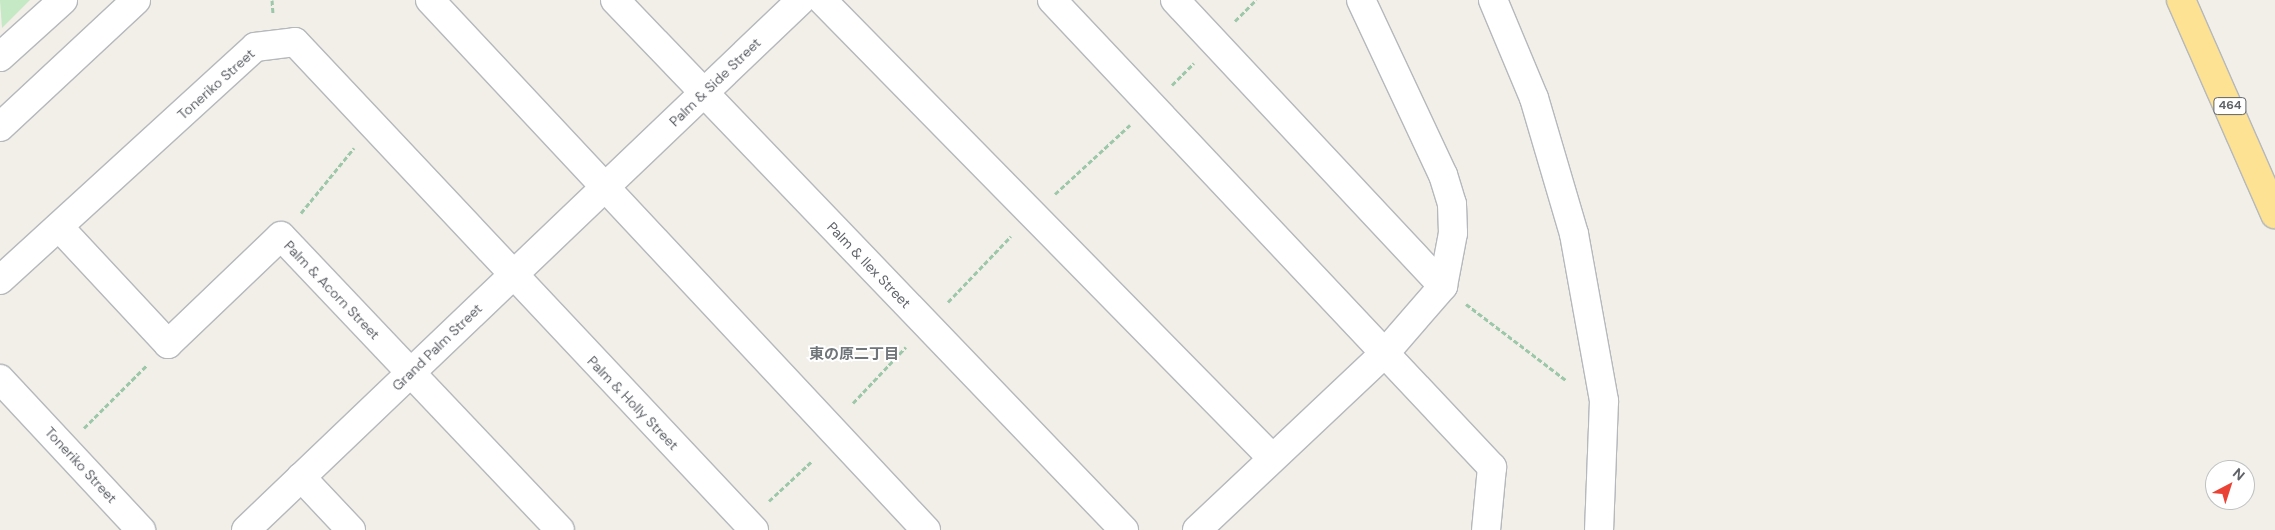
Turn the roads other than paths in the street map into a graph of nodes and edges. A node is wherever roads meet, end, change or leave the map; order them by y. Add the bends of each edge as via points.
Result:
1 (63, 0) edge
2 (136, 0) edge
3 (430, 0) edge
4 (615, 0) edge
5 (801, 0) edge
6 (822, 0) edge
7 (1052, 0) edge
8 (1175, 0) edge
9 (1361, 0) edge
10 (1493, 0) edge
11 (2181, 0) edge
12 (0, 57) edge
13 (702, 94) junction
14 (0, 127) edge
15 (629, 164) joint
16 (605, 187) junction
17 (2275, 214) edge
18 (59, 227) junction
19 (511, 277) junction
20 (0, 280) edge
21 (1443, 286) junction
22 (1385, 353) junction
23 (411, 373) junction
24 (0, 379) edge
25 (1272, 458) junction
26 (301, 477) junction
27 (750, 526) edge
28 (141, 530) edge
29 (246, 530) edge
30 (351, 530) edge
31 (560, 530) edge
32 (926, 530) edge
33 (1124, 530) edge
34 (1197, 530) edge
35 (1486, 530) edge
36 (1598, 530) edge

1 - 12 street
2 - 14 street
3 - 16 street
4 - 13 street, Palm & Ilex Street
5 - 13 street, Palm & Side Street
6 - 25 street
7 - 22 street
8 - 21 street
9 - 21 street via 1443,174 1452,204 1453,234
10 - 36 street via 1534,98 1574,234 1604,401
11 - 17 highway, 464
13 - 15 street, Palm & Side Street
13 - 33 street, Palm & Ilex Street
15 - 16 street, Grand Palm Street
16 - 19 street, Grand Palm Street
16 - 32 street
18 - 19 street, Toneriko Street via 255,47 294,42
18 - 20 street, Toneriko Street
18 - 23 street, Palm & Acorn Street via 168,344 281,236
19 - 23 street, Grand Palm Street
19 - 27 street, Palm & Holly Street
21 - 22 street
22 - 25 street
22 - 35 street via 1492,467
23 - 26 street, Grand Palm Street
23 - 31 street, Palm & Acorn Street
24 - 28 street, Toneriko Street
25 - 34 street
26 - 29 street, Grand Palm Street
26 - 30 street

